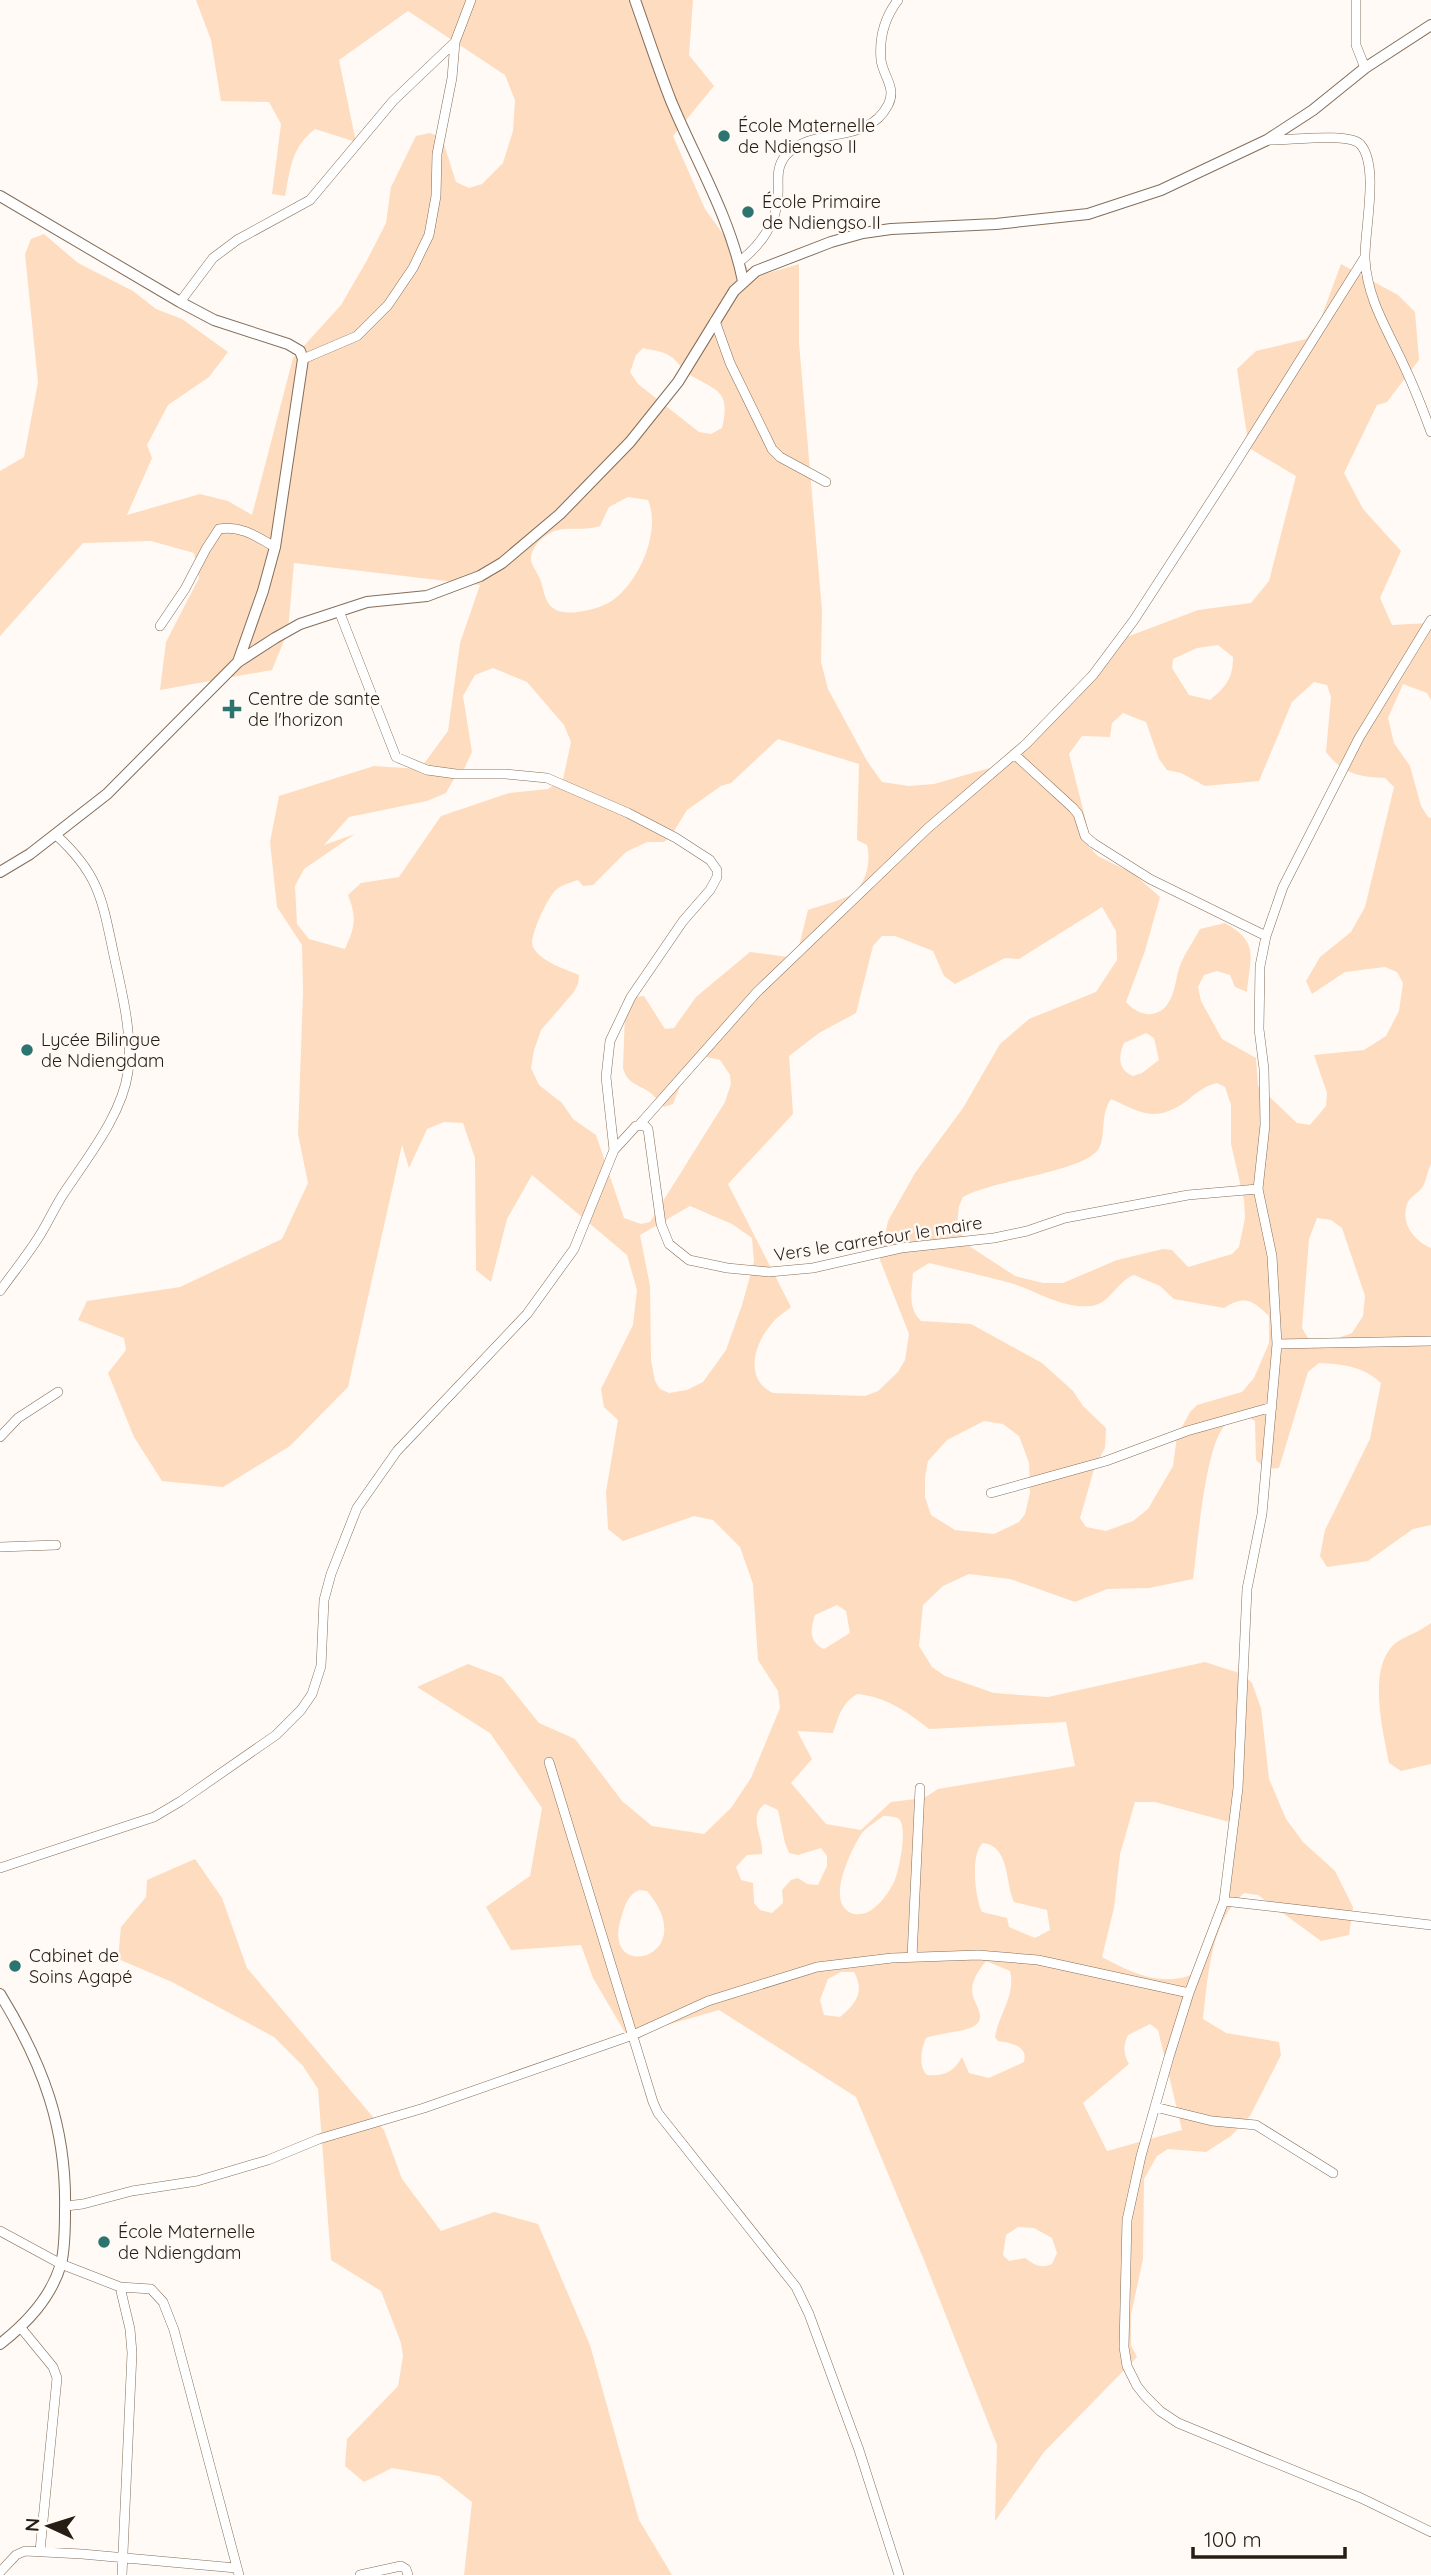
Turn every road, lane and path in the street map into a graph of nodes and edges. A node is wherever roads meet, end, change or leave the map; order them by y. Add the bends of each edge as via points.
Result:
1 (471, 0) edge
2 (635, 0) edge
3 (898, 0) edge
4 (1356, 0) edge
5 (1431, 25) edge
6 (455, 42) junction
7 (1365, 68) junction
8 (1267, 140) junction
9 (0, 196) edge
10 (1365, 257) junction
11 (739, 262) junction
12 (743, 281) junction
13 (180, 302) junction
14 (715, 321) junction
15 (303, 359) junction
16 (1431, 432) edge
17 (826, 482) dead end
18 (275, 547) junction
19 (339, 611) junction
20 (1431, 620) edge
21 (160, 626) dead end
22 (239, 662) junction
23 (1014, 754) junction
24 (56, 835) junction
25 (0, 872) edge
26 (1266, 936) junction
27 (640, 1124) junction
28 (614, 1150) junction
29 (1258, 1189) junction
30 (0, 1291) edge
31 (1431, 1341) edge
32 (1278, 1344) junction
33 (58, 1392) dead end
34 (1272, 1407) junction
35 (0, 1437) edge
36 (991, 1493) dead end
37 (56, 1545) dead end
38 (0, 1547) edge
39 (550, 1762) dead end
40 (920, 1788) dead end
41 (0, 1868) edge
42 (1224, 1900) junction
43 (1431, 1925) edge
44 (912, 1957) junction
45 (1189, 1993) junction
46 (0, 1994) edge
47 (633, 2035) junction
48 (1155, 2107) junction
49 (1334, 2174) dead end
50 (65, 2206) junction
51 (0, 2231) edge
52 (61, 2264) junction
53 (120, 2287) junction
54 (21, 2328) junction
55 (0, 2344) edge
56 (1431, 2532) edge
57 (40, 2551) junction
58 (123, 2558) junction
59 (237, 2571) edge
60 (0, 2572) edge
61 (122, 2575) edge
62 (360, 2575) edge
63 (408, 2575) edge
64 (900, 2575) edge

1 - 6 street
2 - 11 street via 671,101
3 - 11 street via 882,33 881,62 890,83 890,102 877,122 807,141 786,155 779,167 778,195 768,231
4 - 7 street via 1356,45
5 - 7 street
6 - 13 street via 393,101 310,200 213,258
6 - 15 street via 429,235 388,305 357,335
7 - 8 street
8 - 10 street via 1342,136 1360,144 1370,168
8 - 12 street via 1111,208 996,224 863,233 769,265
9 - 13 street
10 - 16 street via 1375,306
10 - 23 street via 1134,620 1093,675
11 - 12 street
12 - 14 street
13 - 15 street via 214,320 288,344 300,351
14 - 17 street via 772,449
14 - 19 street via 678,382 630,442 560,514 502,563 427,596 367,602
15 - 18 street
18 - 21 street via 247,531 219,529
18 - 22 street
19 - 22 street via 300,624
19 - 28 street via 396,757 437,772 547,778 676,838 710,860 717,870 710,890 631,997 610,1041 607,1077
20 - 26 street via 1359,738 1283,887
22 - 24 street via 139,764
23 - 26 street via 1073,808 1085,836 1094,843 1150,879
23 - 27 street via 918,838 767,983
24 - 25 street
24 - 30 street via 76,853 101,897 125,1013 128,1071 117,1106 90,1157
26 - 29 street via 1259,988 1265,1125
27 - 28 street
27 - 29 street, Vers le carrefour le maire via 648,1129 661,1224 669,1244 690,1260 727,1268 769,1272 813,1268 901,1248 994,1238 1065,1218 1188,1195
28 - 41 street via 574,1249 527,1314 397,1451 357,1508 324,1600 321,1666 301,1710 276,1735 154,1817
29 - 32 street via 1272,1256
31 - 32 street
32 - 34 street
33 - 35 street via 18,1418
34 - 36 street
34 - 42 street via 1262,1514 1247,1589 1240,1763
37 - 38 street
39 - 47 street
40 - 44 street
42 - 43 street
42 - 45 street
44 - 45 street via 978,1955 1038,1960
44 - 47 street via 817,1967 708,2001
45 - 48 street
46 - 50 street via 40,2066 60,2134
47 - 50 street via 212,2178
47 - 64 street via 658,2113 802,2298
48 - 49 street via 1212,2121 1255,2125
48 - 56 street via 1127,2220 1124,2347 1137,2386 1178,2423 1361,2498
50 - 52 street
51 - 52 street
52 - 53 street
52 - 54 street via 46,2297
53 - 58 street via 132,2353
53 - 59 street via 151,2289 163,2302
54 - 55 street
54 - 57 street via 57,2378
57 - 58 street
57 - 60 street via 20,2552
58 - 59 street
58 - 61 street
62 - 63 street via 401,2566

